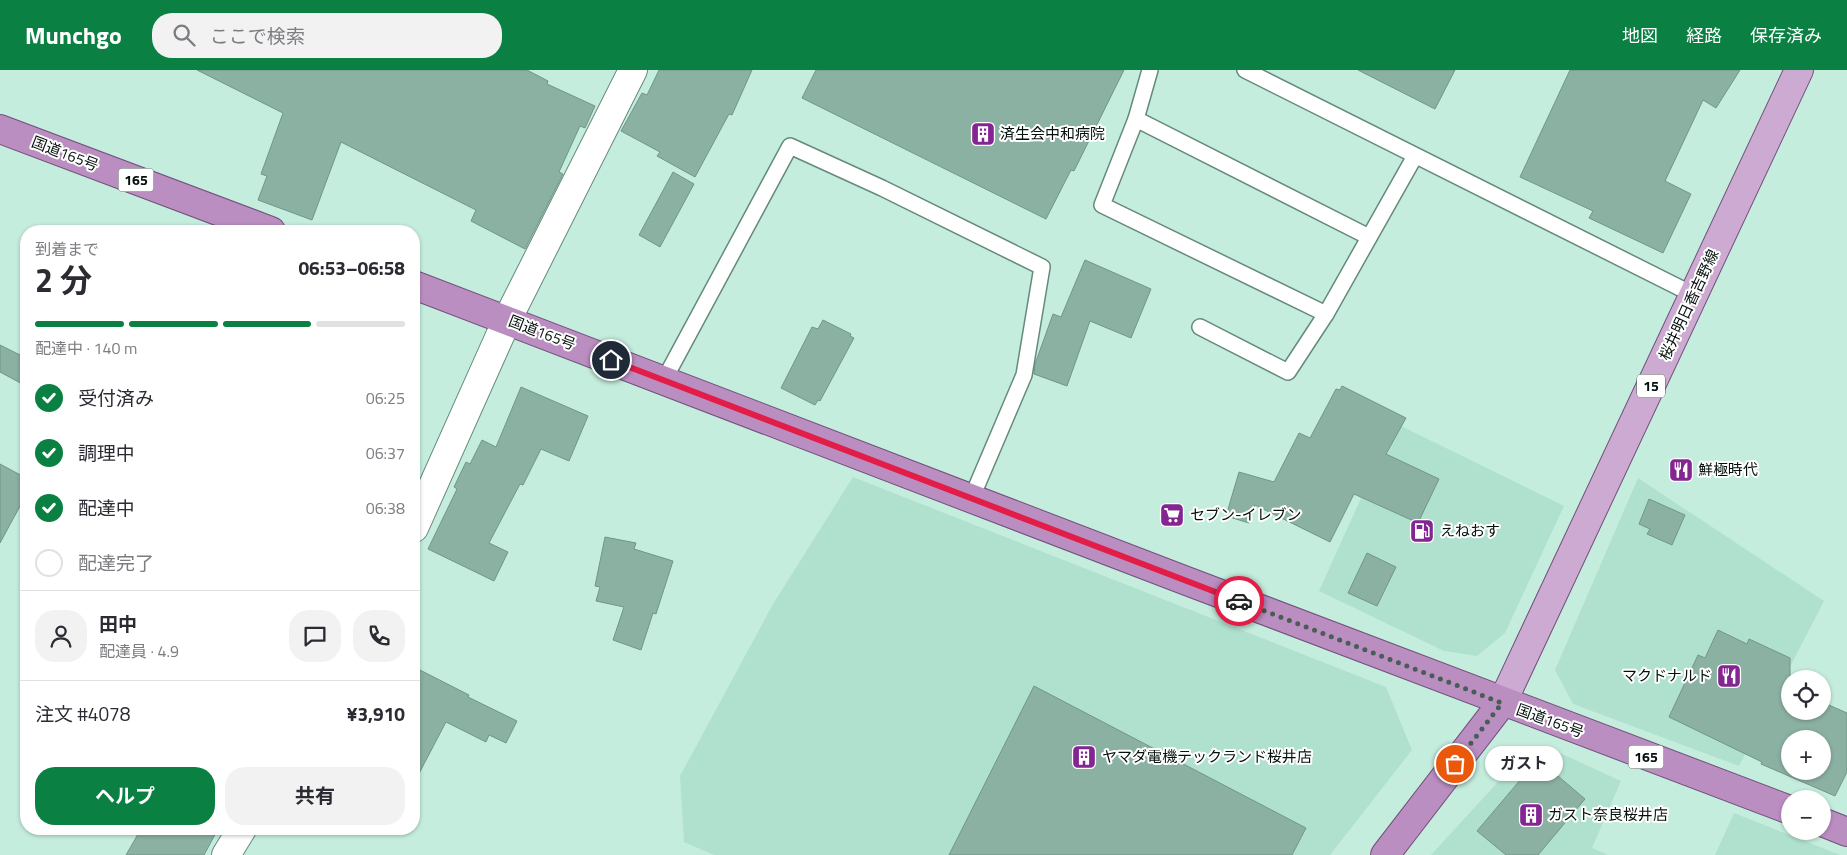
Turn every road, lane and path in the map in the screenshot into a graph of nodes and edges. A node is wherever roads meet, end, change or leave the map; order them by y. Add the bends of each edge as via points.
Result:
1 (633, 70) edge
2 (1150, 70) edge
3 (1245, 70) edge
4 (1800, 70) edge
5 (1136, 118) junction
6 (0, 129) edge
7 (1414, 156) junction
8 (255, 225) edge
9 (1369, 237) junction
10 (420, 287) edge
11 (1694, 295) junction
12 (1326, 314) junction
13 (507, 320) junction
14 (1200, 327) dead end
15 (664, 380) junction
16 (972, 497) junction
17 (420, 515) edge
18 (1502, 703) junction
19 (1781, 807) edge
20 (1831, 826) edge
21 (1847, 832) edge
22 (238, 835) edge
23 (226, 855) edge
24 (1385, 855) edge

1 - 13 street
2 - 5 lane
3 - 7 lane
4 - 11 main road, 桜井明日香吉野線 / 15
5 - 9 lane
5 - 12 lane via 1102,205
6 - 8 highway, 国道165号 / 165
7 - 9 lane
7 - 11 lane
9 - 12 lane
10 - 13 highway, 国道165号 / 165
11 - 18 main road, 桜井明日香吉野線 / 15
12 - 14 lane via 1288,372
13 - 15 highway, 国道165号 / 165
13 - 17 street
15 - 16 highway, 国道165号 / 165
15 - 16 lane via 790,146 1042,266 1024,375
16 - 18 highway, 国道165号 / 165
18 - 19 highway, 国道165号 / 165
18 - 24 highway
20 - 21 highway
22 - 23 street

